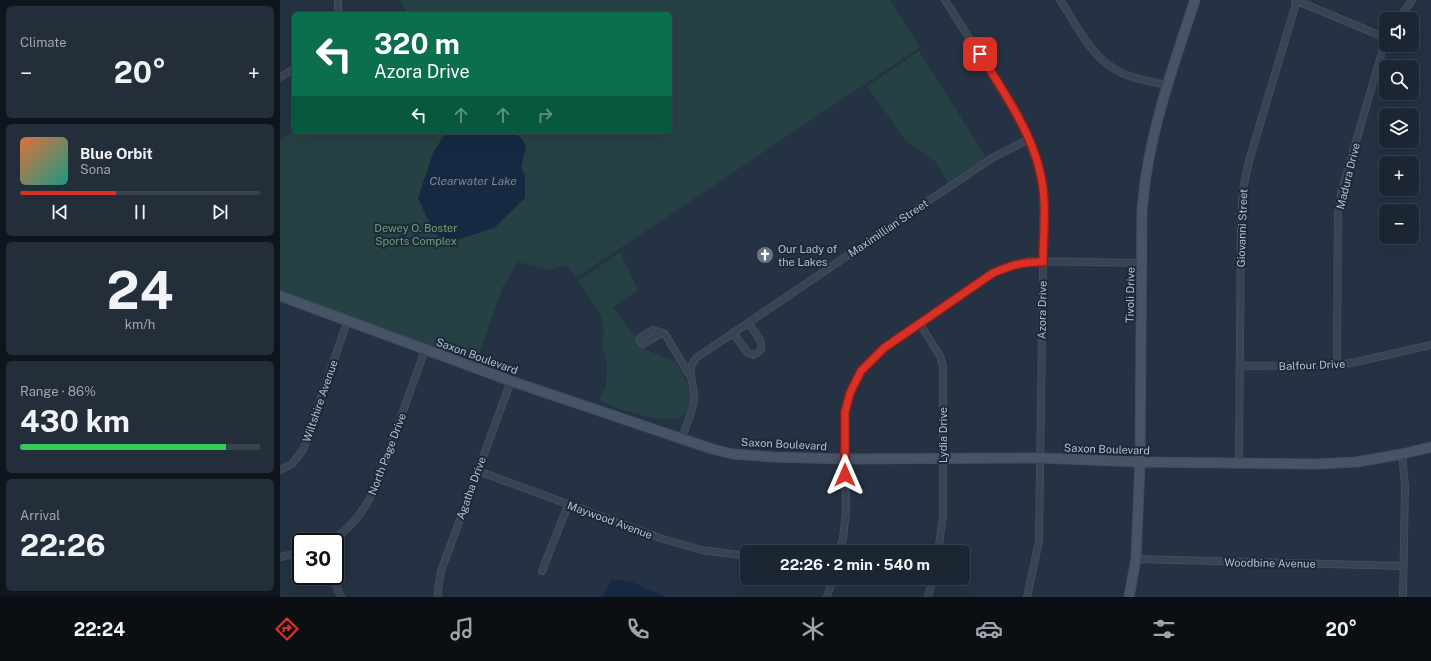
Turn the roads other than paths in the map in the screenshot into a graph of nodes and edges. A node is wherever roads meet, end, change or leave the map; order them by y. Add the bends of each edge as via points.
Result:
1 (338, 0) edge
2 (946, 0) edge
3 (1060, 0) edge
4 (1195, 0) edge
5 (1296, 0) edge
6 (1412, 0) edge
7 (338, 12) edge
8 (1404, 12) edge
9 (1379, 35) edge
10 (1382, 52) edge
11 (292, 70) edge
12 (280, 77) edge
13 (1168, 85) junction
14 (1029, 139) junction
15 (1043, 262) junction
16 (1142, 263) junction
17 (280, 296) edge
18 (347, 322) junction
19 (748, 322) junction
20 (920, 324) junction
21 (662, 333) dead end
22 (733, 333) junction
23 (1431, 345) edge
24 (425, 350) junction
25 (1337, 365) junction
26 (1240, 366) junction
27 (690, 376) junction
28 (511, 381) junction
29 (681, 439) junction
30 (1431, 447) edge
31 (1402, 454) junction
32 (1040, 458) junction
33 (845, 459) junction
34 (943, 459) junction
35 (1140, 462) junction
36 (1239, 463) junction
37 (280, 470) edge
38 (478, 471) junction
39 (568, 505) junction
40 (343, 533) edge
41 (842, 545) edge
42 (939, 545) edge
43 (292, 554) edge
44 (740, 555) edge
45 (280, 557) edge
46 (1136, 559) junction
47 (1403, 566) junction
48 (542, 571) dead end
49 (336, 585) edge
50 (831, 585) edge
51 (931, 585) edge
52 (341, 597) edge
53 (438, 597) edge
54 (828, 597) edge
55 (928, 597) edge
56 (1027, 597) edge
57 (1129, 597) edge
58 (1403, 597) edge

1 - 7 street
2 - 14 street, Azora Drive via 1019,116
3 - 13 street via 1088,44 1110,66 1130,76
4 - 13 main road, Tivoli Drive
5 - 9 street
5 - 26 street, Giovanni Street via 1243,189
6 - 8 street
10 - 25 street, Madura Drive via 1338,212
11 - 12 street
13 - 16 main road, Tivoli Drive via 1146,177 1142,209
14 - 15 street, Azora Drive via 1039,167 1044,200
14 - 19 street, Maximillian Street via 992,158
15 - 16 street
15 - 20 street via 1029,261 993,273
15 - 32 street, Azora Drive
16 - 35 main road, Tivoli Drive
17 - 18 main road, Saxon Boulevard
18 - 24 main road, Saxon Boulevard
18 - 37 street, Wiltshire Avenue via 303,450 292,464
19 - 22 street, Maximillian Street
19 - 22 street via 762,344 759,352 748,353
20 - 33 street via 884,348 861,371 850,393 845,412
20 - 34 street, Lydia Drive via 940,356 943,366
21 - 27 street
22 - 27 street, Maximillian Street via 696,358 690,367
23 - 25 street, Balfour Drive
24 - 28 main road, Saxon Boulevard
24 - 40 street, North Page Drive via 376,486 366,505
25 - 26 street, Balfour Drive
26 - 36 street, Giovanni Street
27 - 29 street via 694,400
28 - 29 main road, Saxon Boulevard
28 - 38 street, Agatha Drive
29 - 33 main road, Saxon Boulevard via 733,454
30 - 31 main road, Saxon Boulevard
31 - 36 main road, Saxon Boulevard via 1357,462
31 - 47 street via 1405,486
32 - 34 main road, Saxon Boulevard
32 - 35 main road, Saxon Boulevard
32 - 56 street, Azora Drive via 1039,541
33 - 34 main road, Saxon Boulevard
33 - 41 street via 846,512
34 - 42 street, Lydia Drive via 943,516
35 - 36 main road, Saxon Boulevard
35 - 46 main road, Tivoli Drive
38 - 39 street, Maywood Avenue
38 - 53 street, Agatha Drive via 442,570
39 - 44 street, Maywood Avenue via 663,539 702,550
39 - 48 street
43 - 45 street
46 - 47 street, Woodbine Avenue
46 - 57 main road, Tivoli Drive
47 - 58 street
49 - 52 street
50 - 54 street
51 - 55 street

